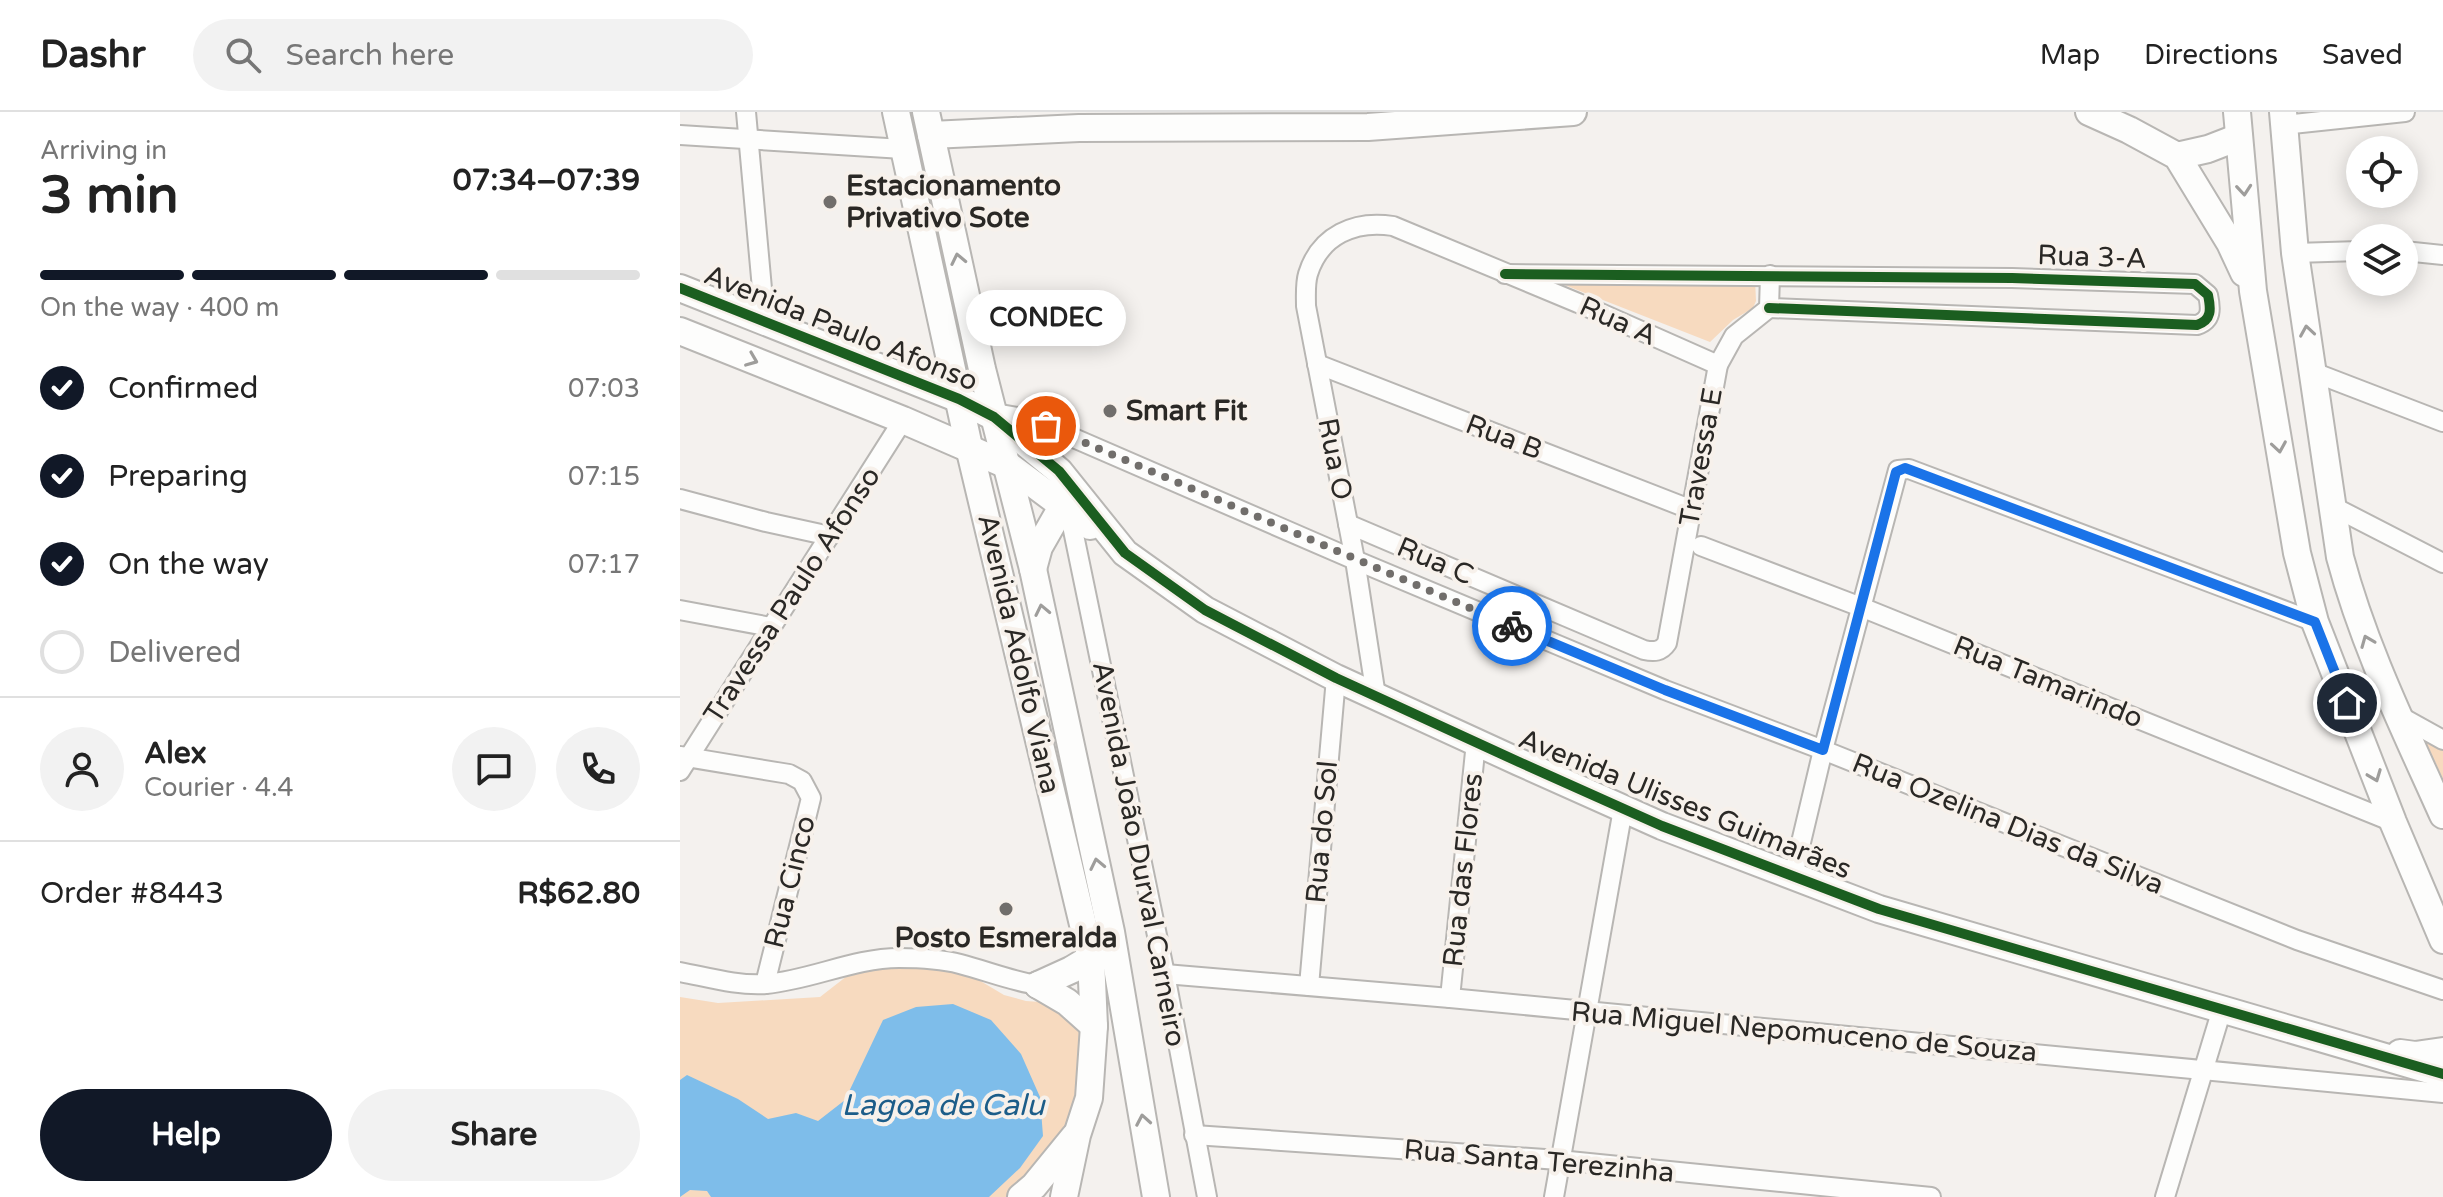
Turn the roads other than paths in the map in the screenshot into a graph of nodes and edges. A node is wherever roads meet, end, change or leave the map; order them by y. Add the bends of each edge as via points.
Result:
1 (746, 112) edge
2 (896, 112) edge
3 (1573, 112) edge
4 (2089, 112) edge
5 (2405, 112) edge
6 (2283, 118) edge
7 (928, 123) edge
8 (2238, 124) edge
9 (680, 135) edge
10 (749, 139) junction
11 (903, 149) junction
12 (2177, 156) junction
13 (1339, 234) joint
14 (2346, 251) edge
15 (2418, 252) edge
16 (2295, 253) junction
17 (2443, 255) edge
18 (1505, 274) junction
19 (1770, 275) junction
20 (680, 288) edge
21 (2253, 291) junction
22 (1769, 308) junction
23 (765, 322) junction
24 (680, 331) edge
25 (1317, 364) junction
26 (1718, 365) junction
27 (2313, 372) junction
28 (921, 385) junction
29 (959, 399) junction
30 (994, 417) junction
31 (903, 420) junction
32 (2443, 422) edge
33 (1046, 426) junction
34 (969, 447) junction
35 (1009, 466) junction
36 (1059, 471) junction
37 (680, 499) edge
38 (2332, 506) junction
39 (1066, 508) junction
40 (1692, 510) junction
41 (1348, 524) junction
42 (830, 536) junction
43 (1701, 546) dead end
44 (1125, 553) junction
45 (1355, 560) junction
46 (2443, 563) edge
47 (1033, 569) junction
48 (1861, 607) junction
49 (680, 610) edge
50 (2315, 622) junction
51 (771, 627) junction
52 (1655, 652) joint
53 (1336, 678) junction
54 (1376, 696) junction
55 (2398, 715) junction
56 (2443, 740) edge
57 (1476, 742) junction
58 (1823, 750) junction
59 (683, 761) edge
60 (1623, 809) junction
61 (2443, 815) edge
62 (2393, 822) junction
63 (1793, 876) junction
64 (2443, 940) edge
65 (1091, 958) junction
66 (680, 972) edge
67 (1165, 974) junction
68 (765, 984) junction
69 (1038, 985) junction
70 (1309, 986) junction
71 (2443, 990) edge
72 (1450, 998) junction
73 (2222, 1009) junction
74 (1586, 1012) junction
75 (1094, 1026) junction
76 (2361, 1049) junction
77 (2443, 1051) edge
78 (2205, 1070) junction
79 (2443, 1074) edge
80 (2443, 1093) edge
81 (1077, 1135) junction
82 (1194, 1135) junction
83 (1559, 1160) junction
84 (1021, 1197) edge
85 (1064, 1197) edge
86 (1156, 1197) edge
87 (1207, 1197) edge
88 (1554, 1197) edge
89 (1931, 1197) edge
90 (2165, 1197) edge

1 - 10 street
2 - 11 street, Avenida Adolfo Viana
3 - 7 street via 1368,127
4 - 12 street
5 - 6 street
6 - 16 street
30 -> 7 street, Avenida Adolfo Viana
8 - 12 street via 2208,149
8 -> 21 street
9 - 10 street
10 - 11 street
10 - 23 street
11 - 29 street, Avenida Adolfo Viana
12 - 21 street
13 - 18 street, Rua A via 1374,223 1393,226
13 - 25 street, Rua O via 1319,250 1307,276 1306,306
14 - 16 street
15 - 17 street
27 -> 16 street
18 - 19 street, Rua 3-A
18 - 26 street, Rua A
19 - 22 street
19 - 22 street, Rua 3-A via 2195,284 2208,295 2210,315 2197,325
20 - 23 street, Avenida Paulo Afonso
21 -> 50 street via 2297,553
22 - 26 street, Travessa E via 1734,336
23 - 28 street, Avenida Paulo Afonso
24 -> 31 street
25 - 40 street, Rua B
25 - 41 street, Rua O
26 - 40 street, Travessa E
27 - 32 street
27 - 38 street
28 - 29 street, Avenida Paulo Afonso
28 - 31 street via 927,404 921,413
29 - 30 street, Avenida Paulo Afonso
29 - 34 street, Avenida Adolfo Viana
30 - 33 street
30 - 35 street, Avenida Adolfo Viana
30 - 36 street, Avenida Paulo Afonso
31 - 34 street
31 - 42 street, Travessa Paulo Afonso
33 - 36 street, Avenida João Durval Carneiro
33 - 45 street, Rua Ozelina Dias da Silva
34 - 35 street
34 - 65 street, Avenida Adolfo Viana
35 - 39 street
35 - 47 street, Avenida Adolfo Viana
36 - 39 street, Avenida João Durval Carneiro
36 - 44 street, Avenida Ulisses Guimarães
37 - 42 street
38 - 46 street
55 -> 38 street via 2353,606
39 - 44 street
39 - 47 street via 1039,547
39 - 67 street, Avenida João Durval Carneiro
40 - 52 street, Travessa E via 1667,643
41 - 45 street, Rua O
41 - 52 street, Rua C
42 - 51 street, Travessa Paulo Afonso
43 - 48 street, Rua Tamarindo
44 - 53 street, Avenida Ulisses Guimarães via 1205,610
45 - 54 street, Rua O
45 - 58 street, Rua Ozelina Dias da Silva
86 -> 47 street, Avenida Adolfo Viana via 1111,932
48 - 50 street via 1896,472 1905,468
48 - 58 street
48 - 62 street, Rua Tamarindo
49 - 51 street
50 -> 62 street
51 - 59 street, Travessa Paulo Afonso
53 - 54 street, Avenida Ulisses Guimarães
53 - 70 street, Rua do Sol
54 - 57 street, Avenida Ulisses Guimarães
55 - 56 street
55 - 61 street
57 - 60 street, Avenida Ulisses Guimarães
57 - 72 street, Rua das Flores
58 - 63 street
58 - 71 street, Rua Ozelina Dias da Silva via 2297,940
59 - 68 street, Rua Cinco via 789,774 802,781 811,798
60 - 63 street, Avenida Ulisses Guimarães
60 - 74 street
62 - 64 street
63 - 73 street, Avenida Ulisses Guimarães via 1885,911
65 - 69 street
65 - 75 street, Avenida Adolfo Viana
66 - 68 street
67 - 70 street, Rua Miguel Nepomuceno de Souza
67 - 82 street, Avenida João Durval Carneiro
68 - 69 street via 896,958 961,964
69 - 75 street
70 - 72 street, Rua Miguel Nepomuceno de Souza
72 - 74 street, Rua Miguel Nepomuceno de Souza
73 - 76 street, Avenida Ulisses Guimarães
73 - 78 street
74 - 78 street, Rua Miguel Nepomuceno de Souza
74 - 83 street
75 - 81 street, Avenida Adolfo Viana via 1089,1098
76 - 77 street via 2415,1055
76 - 79 street
78 - 80 street, Rua Miguel Nepomuceno de Souza
78 - 90 street
81 - 84 street
81 - 85 street, Avenida Adolfo Viana
82 - 83 street, Rua Santa Terezinha
82 - 87 street, Avenida João Durval Carneiro
83 - 88 street
83 - 89 street, Rua Santa Terezinha

